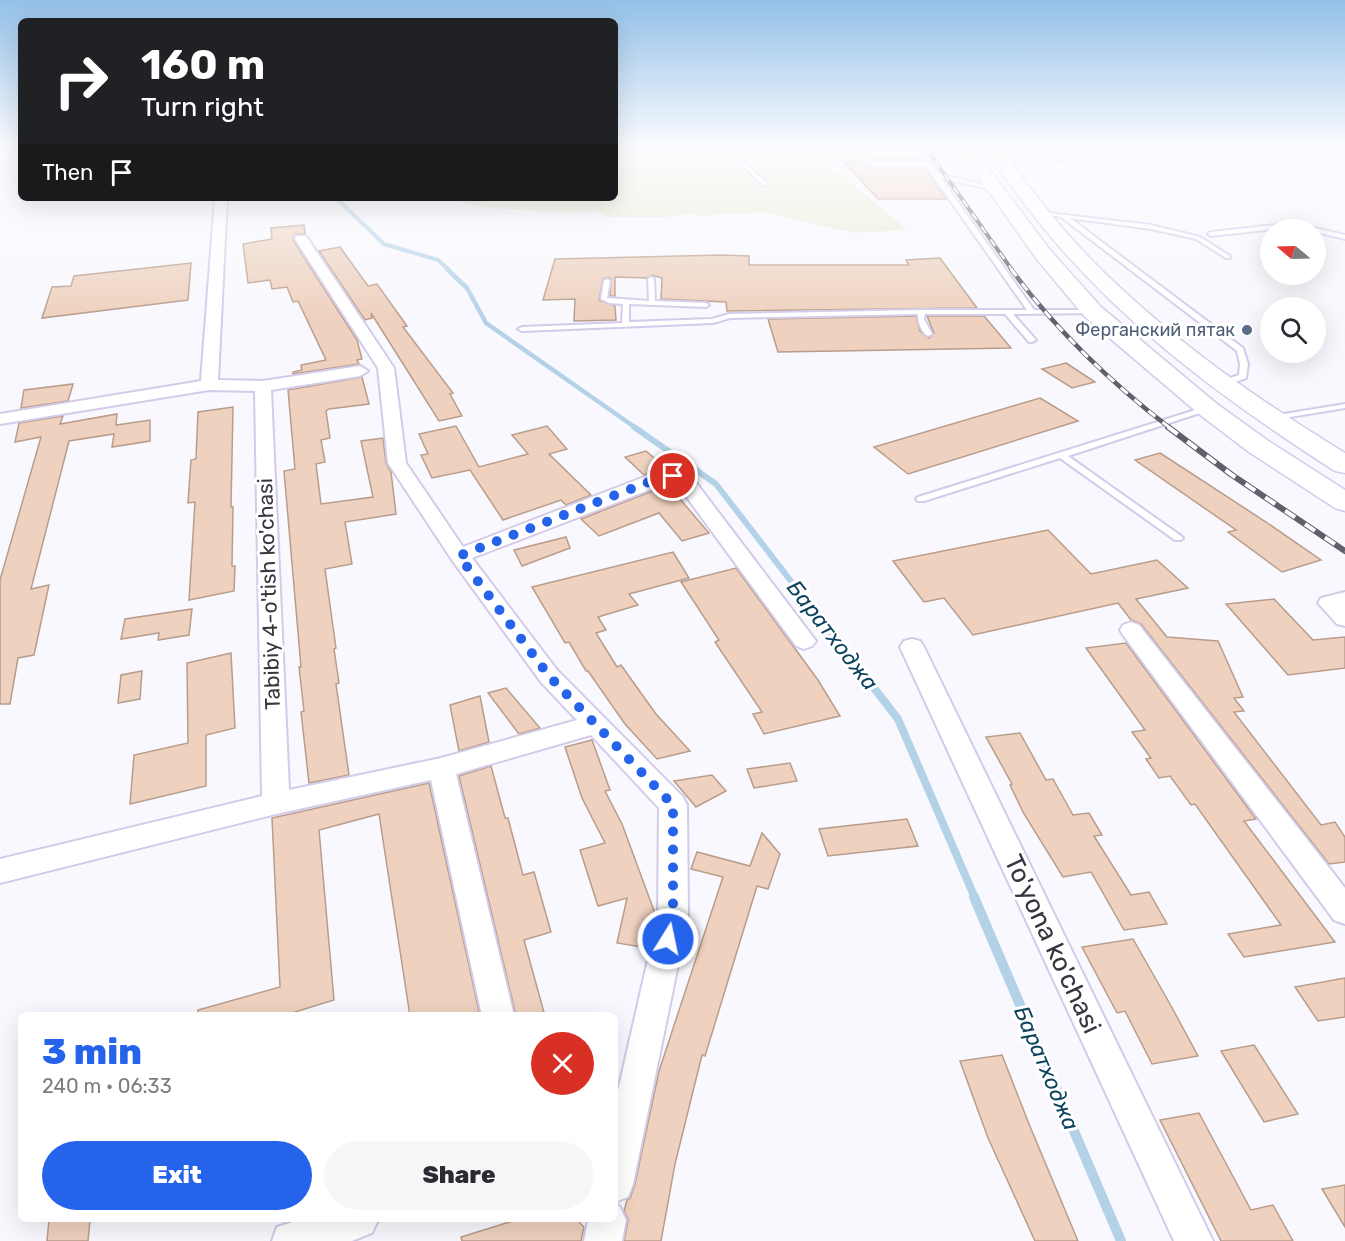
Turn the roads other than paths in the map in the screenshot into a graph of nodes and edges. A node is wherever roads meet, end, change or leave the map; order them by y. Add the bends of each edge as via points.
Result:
1 (220, 206) edge
2 (958, 206) edge
3 (1007, 206) edge
4 (1044, 206) edge
5 (1052, 214) junction
6 (1260, 229) edge
7 (1326, 233) edge
8 (1211, 234) dead end
9 (1345, 237) edge
10 (301, 238) dead end
11 (1228, 257) dead end
12 (651, 279) dead end
13 (607, 281) dead end
14 (1109, 289) junction
15 (1076, 291) junction
16 (626, 302) junction
17 (652, 302) junction
18 (706, 305) dead end
19 (921, 312) junction
20 (1007, 312) junction
21 (1032, 312) junction
22 (1093, 312) junction
23 (625, 325) junction
24 (522, 329) dead end
25 (928, 334) dead end
26 (1032, 340) dead end
27 (360, 371) dead end
28 (1224, 383) junction
29 (209, 385) junction
30 (263, 386) junction
31 (1345, 406) edge
32 (1208, 409) junction
33 (1272, 418) junction
34 (0, 419) edge
35 (1061, 454) junction
36 (1345, 465) edge
37 (921, 499) dead end
38 (1345, 502) edge
39 (1178, 538) dead end
40 (459, 556) junction
41 (1345, 599) edge
42 (1345, 619) edge
43 (1131, 630) dead end
44 (804, 641) dead end
45 (912, 647) dead end
46 (597, 724) junction
47 (441, 768) junction
48 (276, 803) junction
49 (0, 872) edge
50 (1345, 911) edge
51 (497, 1012) edge
52 (618, 1164) edge
53 (353, 1222) edge
54 (607, 1222) edge
55 (291, 1241) edge
56 (603, 1241) edge
57 (1194, 1241) edge

1 - 29 street
2 - 21 lane
3 - 15 highway
4 - 5 highway
5 - 11 lane via 1151,227 1198,238
5 - 14 highway via 1075,254
5 - 28 lane via 1240,350 1243,376
6 - 8 lane
7 - 9 lane
10 - 40 street via 386,368 398,464
12 - 17 lane
13 - 16 lane via 604,299
14 - 15 highway
14 - 28 highway
15 - 22 highway
16 - 17 lane
16 - 23 lane
17 - 18 lane
19 - 20 lane
19 - 23 lane via 729,316 713,321
19 - 25 lane
20 - 21 lane
20 - 26 lane
21 - 22 lane
22 - 32 highway
23 - 24 lane
27 - 30 street
28 - 33 highway
29 - 30 street
29 - 34 street
30 - 48 street, Tabibiy 4-o'tish ko'chasi
31 - 33 lane
32 - 35 lane
32 - 38 highway
33 - 36 highway
35 - 37 lane
35 - 39 lane
40 - 44 street via 659,478 673,476 687,484
40 - 46 street via 549,676
41 - 42 street via 1329,603
43 - 50 street
45 - 57 street, To'yona ko'chasi
46 - 47 street
46 - 52 street via 673,805 673,916
47 - 48 street
47 - 51 street
48 - 49 street
53 - 55 street
54 - 56 street

